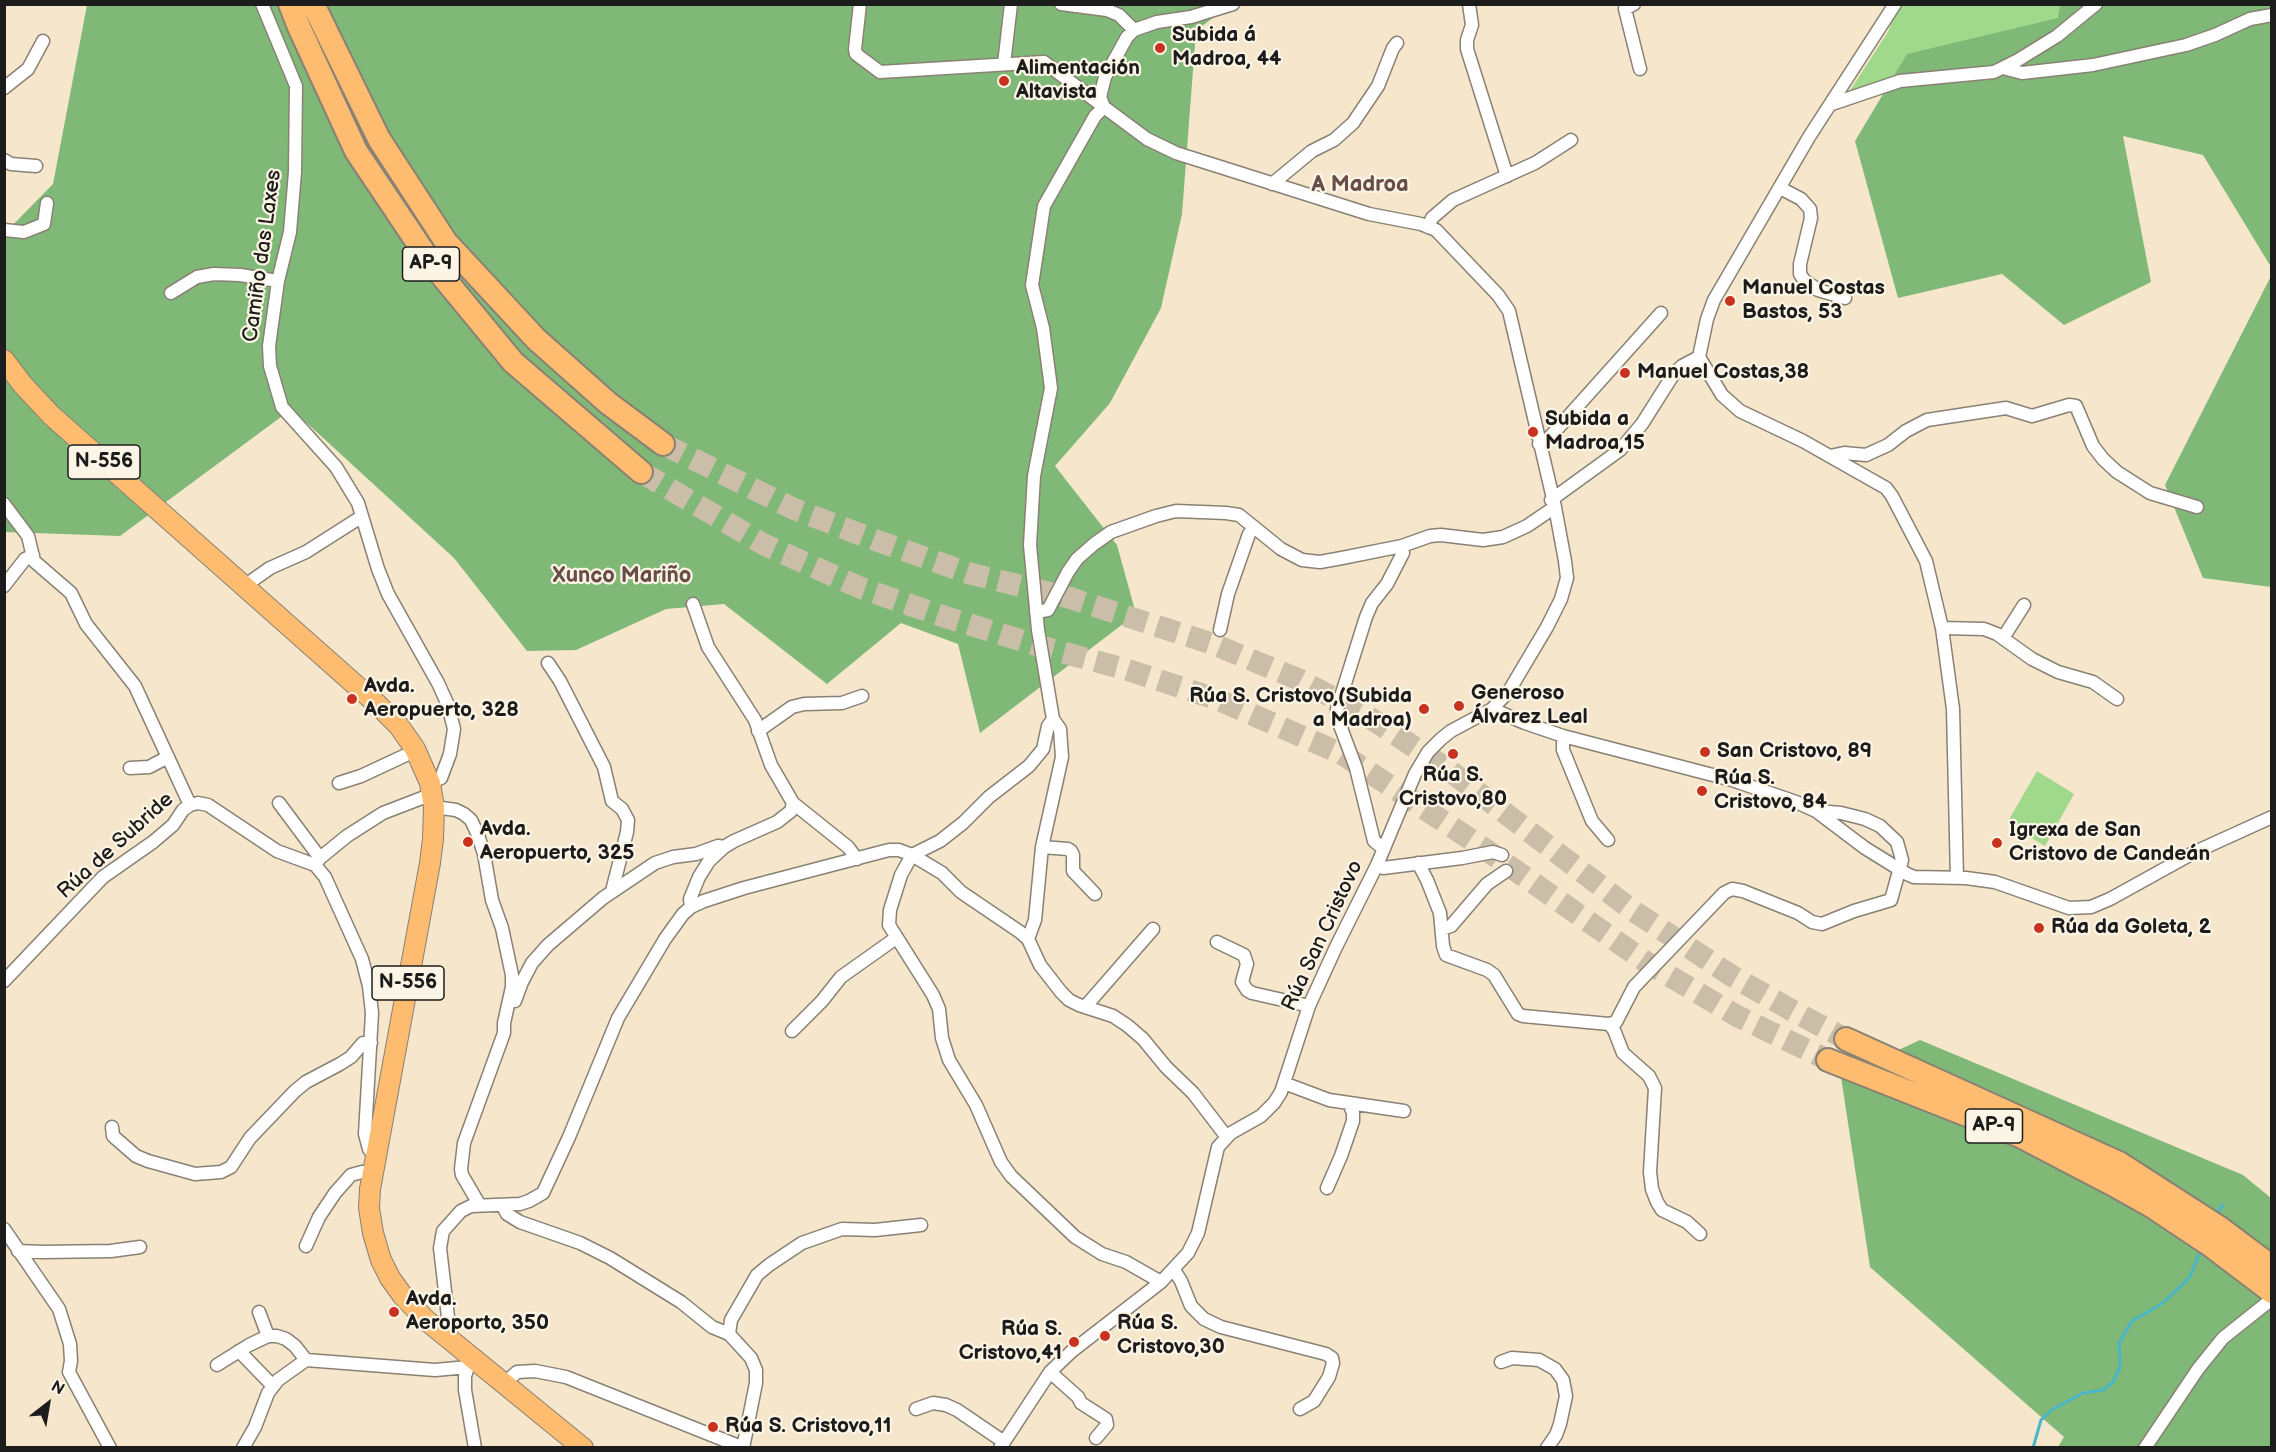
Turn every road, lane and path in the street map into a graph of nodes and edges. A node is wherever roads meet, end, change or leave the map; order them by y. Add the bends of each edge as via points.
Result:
1 (262, 4) edge
2 (290, 4) edge
3 (313, 4) edge
4 (860, 4) edge
5 (1011, 4) edge
6 (1061, 4) edge
7 (1233, 4) edge
8 (1469, 4) edge
9 (1634, 4) edge
10 (1895, 4) edge
11 (2096, 4) edge
12 (1094, 6) edge
13 (2271, 15) edge
14 (1134, 30) junction
15 (43, 41) dead end
16 (1397, 43) dead end
17 (1004, 64) junction
18 (2003, 68) junction
19 (1640, 69) dead end
20 (4, 88) edge
21 (1832, 104) junction
22 (1104, 107) junction
23 (1571, 140) dead end
24 (4, 160) edge
25 (36, 166) dead end
26 (1507, 176) junction
27 (1272, 184) junction
28 (1780, 188) junction
29 (47, 202) dead end
30 (1428, 227) junction
31 (4, 230) edge
32 (278, 281) junction
33 (171, 293) dead end
34 (1845, 298) dead end
35 (1660, 314) dead end
36 (1699, 357) junction
37 (4, 360) edge
38 (663, 444) tunnel mouth
39 (1539, 444) junction
40 (1830, 456) junction
41 (641, 472) tunnel mouth
42 (1553, 503) junction
43 (4, 504) edge
44 (2197, 507) dead end
45 (361, 518) junction
46 (1254, 527) junction
47 (1402, 546) junction
48 (33, 555) junction
49 (4, 586) edge
50 (243, 587) junction
51 (693, 604) dead end
52 (2024, 605) dead end
53 (1036, 612) junction
54 (1942, 628) junction
55 (1220, 630) dead end
56 (2003, 638) junction
57 (548, 663) dead end
58 (862, 696) dead end
59 (2117, 699) dead end
60 (1492, 709) junction
61 (1053, 719) junction
62 (758, 731) junction
63 (1563, 736) junction
64 (415, 749) junction
65 (168, 757) junction
66 (130, 768) dead end
67 (339, 783) dead end
68 (432, 795) junction
69 (279, 803) dead end
70 (793, 803) junction
71 (190, 805) junction
72 (1816, 811) junction
73 (2271, 817) edge
74 (1608, 840) dead end
75 (724, 847) junction
76 (1042, 847) junction
77 (1384, 849) junction
78 (912, 855) junction
79 (1502, 855) dead end
80 (857, 860) junction
81 (318, 861) junction
82 (1418, 863) junction
83 (1377, 865) junction
84 (1899, 870) junction
85 (1506, 871) dead end
86 (1957, 878) junction
87 (612, 891) junction
88 (1095, 894) dead end
89 (691, 908) junction
90 (1153, 929) dead end
91 (1442, 929) junction
92 (896, 938) junction
93 (1028, 939) junction
94 (1217, 942) dead end
95 (4, 981) edge
96 (1309, 1006) junction
97 (1085, 1007) junction
98 (1609, 1024) junction
99 (792, 1031) dead end
100 (504, 1033) junction
101 (1846, 1039) tunnel mouth
102 (371, 1043) junction
103 (1828, 1060) tunnel mouth
104 (1284, 1083) junction
105 (1349, 1103) junction
106 (1404, 1111) dead end
107 (112, 1127) dead end
108 (1226, 1136) junction
109 (374, 1165) junction
110 (1327, 1188) dead end
111 (2158, 1199) junction
112 (479, 1204) junction
113 (503, 1206) junction
114 (921, 1224) dead end
115 (4, 1229) edge
116 (1700, 1234) dead end
117 (306, 1246) dead end
118 (140, 1247) dead end
119 (18, 1251) junction
120 (2271, 1267) edge
121 (1174, 1270) junction
122 (1161, 1282) junction
123 (2271, 1292) edge
124 (2271, 1299) edge
125 (259, 1312) dead end
126 (439, 1331) junction
127 (729, 1334) junction
128 (268, 1336) junction
129 (239, 1351) junction
130 (306, 1360) junction
131 (1501, 1362) dead end
132 (471, 1364) junction
133 (217, 1365) dead end
134 (1050, 1372) junction
135 (504, 1384) junction
136 (273, 1386) junction
137 (916, 1408) dead end
138 (1300, 1409) dead end
139 (1096, 1438) dead end
140 (1002, 1445) edge
141 (744, 1447) edge
142 (110, 1448) edge
143 (243, 1448) edge
144 (475, 1448) edge
145 (583, 1448) edge
146 (1547, 1448) edge
147 (2145, 1448) edge

1 - 32 street, Camiño das Laxes via 296,86 290,232
2 - 41 highway, AP-9 via 356,151 429,260 513,362
3 - 38 highway, AP-9 via 379,139 446,242 536,339 608,403
4 - 17 street via 856,54 880,72
5 - 17 street
6 - 12 street
7 - 14 street
8 - 26 street via 1472,25 1467,49
9 - 19 street via 1625,9
10 - 21 street
11 - 18 street via 2057,36
12 - 14 street via 1119,15
13 - 18 street via 2250,19 2186,45 2093,65 2022,73
14 - 22 street via 1105,77 1100,97
15 - 20 street via 28,69
16 - 27 street via 1378,86 1353,123
17 - 22 street via 1044,62
18 - 21 street via 1900,81
21 - 28 street
22 - 27 street via 1147,139 1176,153
22 - 53 street via 1095,116 1044,206 1032,285 1043,328 1051,388 1034,476 1030,545
23 - 26 street
24 - 25 street
26 - 30 street via 1453,200 1432,218
27 - 30 street via 1369,214
28 - 34 street via 1810,209 1800,274 1818,290
28 - 36 street via 1714,300
29 - 31 street via 44,224 24,232
30 - 39 street via 1436,230 1509,311
32 - 33 street via 214,274 197,277
32 - 45 street, Camiño das Laxes via 269,346 276,392 282,407 336,467 358,503
35 - 39 street via 1550,438
36 - 40 street via 1733,406
36 - 42 street via 1673,375 1620,450
37 - 50 main road, N-556 via 51,415
39 - 42 street
40 - 44 street via 1866,455 1928,420 2007,408 2032,416 2069,405 2076,406 2093,446 2117,472 2150,493
40 - 54 street via 1878,483 1892,496 1926,561
42 - 47 street via 1527,526 1503,537 1483,540 1430,536
42 - 60 street via 1565,561 1565,589 1529,660
43 - 48 street via 28,536
45 - 50 street
45 - 68 street, Camiño das Laxes via 388,594 448,705 454,729 450,754
46 - 47 street via 1302,560 1320,562
46 - 53 street via 1239,515 1176,511 1111,532 1077,559 1048,610
46 - 55 street via 1228,594
47 - 77 street via 1403,553 1366,617 1337,710 1374,841
48 - 49 street via 25,559
48 - 65 street via 40,567 71,594 86,624 135,686
50 - 64 main road, N-556 via 377,704
51 - 62 street via 708,647 755,720
52 - 56 street
53 - 61 street
54 - 56 street via 1984,629
54 - 86 street via 1953,709
56 - 59 street via 2032,659 2093,682
57 - 87 street via 604,767 612,801 622,808 628,820
58 - 62 street via 842,703 792,707
60 - 63 street
60 - 77 street, Rúa San Cristovo via 1451,731 1428,752 1406,792
61 - 76 street via 1060,729 1062,757
61 - 78 street via 1042,749 1029,766 940,841
62 - 70 street via 771,765
63 - 72 street via 1732,780
63 - 74 street via 1563,750 1592,821
64 - 67 street
64 - 68 main road, N-556
65 - 66 street via 149,767
65 - 71 street
68 - 81 street via 383,813
68 - 100 street via 471,820 484,854 512,975
68 - 109 main road, N-556 via 430,863
69 - 81 street
70 - 75 street via 791,811 777,822
70 - 80 street via 848,847
71 - 81 street, Rúa de Subride via 198,802 208,806 277,851
71 - 95 street, Rúa de Subride via 153,842 103,878
72 - 84 street
72 - 84 street via 1841,813 1880,826 1897,842 1902,860
73 - 86 street via 2091,907 2055,905 2002,884
75 - 87 street via 655,863
75 - 89 street via 699,877 690,899
76 - 88 street via 1071,851 1073,871
76 - 93 street via 1035,920
77 - 83 street, Rúa San Cristovo
78 - 80 street via 889,850
78 - 92 street via 890,910 890,925
78 - 93 street via 942,873 961,892
79 - 82 street via 1493,852
80 - 89 street via 744,888
81 - 102 street via 362,959 372,1013
82 - 83 street via 1383,868
82 - 91 street via 1440,913
83 - 96 street, Rúa San Cristovo
84 - 86 street via 1914,877
84 - 98 street via 1891,900 1822,924 1743,891 1732,889 1724,893 1634,987 1616,1022
85 - 91 street via 1486,884 1451,926
87 - 100 street via 532,963
89 - 113 street via 665,939 618,1018 543,1192 530,1201
90 - 97 street
91 - 98 street via 1446,956 1494,975 1518,1014
92 - 99 street via 841,977
92 - 122 street via 933,996 949,1060 1011,1176 1075,1237
93 - 97 street via 1048,978 1069,1000
94 - 96 street via 1244,955 1247,964 1242,982 1247,990
96 - 104 street, Rúa San Cristovo
97 - 108 street via 1113,1016 1143,1039
98 - 116 street via 1623,1053 1654,1082 1650,1172 1657,1202 1662,1210 1687,1222
100 - 112 street via 464,1143 462,1175
101 - 111 highway, AP-9 via 2120,1163
102 - 107 street via 363,1043 346,1061 295,1091 250,1138 231,1167 221,1172 195,1174 135,1156 113,1136
102 - 109 street via 365,1134
103 - 111 highway, AP-9 via 2019,1136
104 - 105 street via 1329,1100
104 - 108 street, Rúa San Cristovo via 1278,1097 1261,1116
105 - 106 street
105 - 110 street via 1353,1121
108 - 121 street via 1213,1161 1198,1233
109 - 117 street via 351,1175 335,1193
109 - 126 main road, N-556 via 369,1208 381,1260 403,1296
111 - 120 highway, AP-9 via 2220,1228
111 - 123 highway, AP-9
112 - 113 street
112 - 126 street via 461,1211 443,1231 440,1248 448,1317
113 - 127 street via 507,1214 520,1221 610,1258 681,1302 712,1327
114 - 127 street via 875,1230 842,1229 802,1243 757,1275 731,1320
115 - 119 street
118 - 119 street via 111,1251
119 - 142 street via 59,1309 70,1344 69,1372
121 - 122 street
121 - 138 street via 1191,1306 1204,1318 1221,1327 1332,1358 1332,1370 1314,1401
122 - 134 street
124 - 147 street via 2223,1338
125 - 128 street
126 - 132 main road, N-556
127 - 141 street via 751,1358 756,1370
128 - 129 street
128 - 130 street via 286,1339
129 - 133 street
129 - 136 street
130 - 132 street via 435,1370
130 - 136 street
131 - 146 street via 1512,1358 1539,1360 1555,1369 1563,1380 1566,1396 1560,1424
132 - 135 main road, N-556
132 - 144 street via 465,1390
134 - 139 street via 1081,1403 1106,1419 1107,1425
134 - 140 street
135 - 141 street via 517,1372 566,1377
135 - 145 main road, N-556
136 - 143 street
137 - 140 street via 933,1403 946,1405

